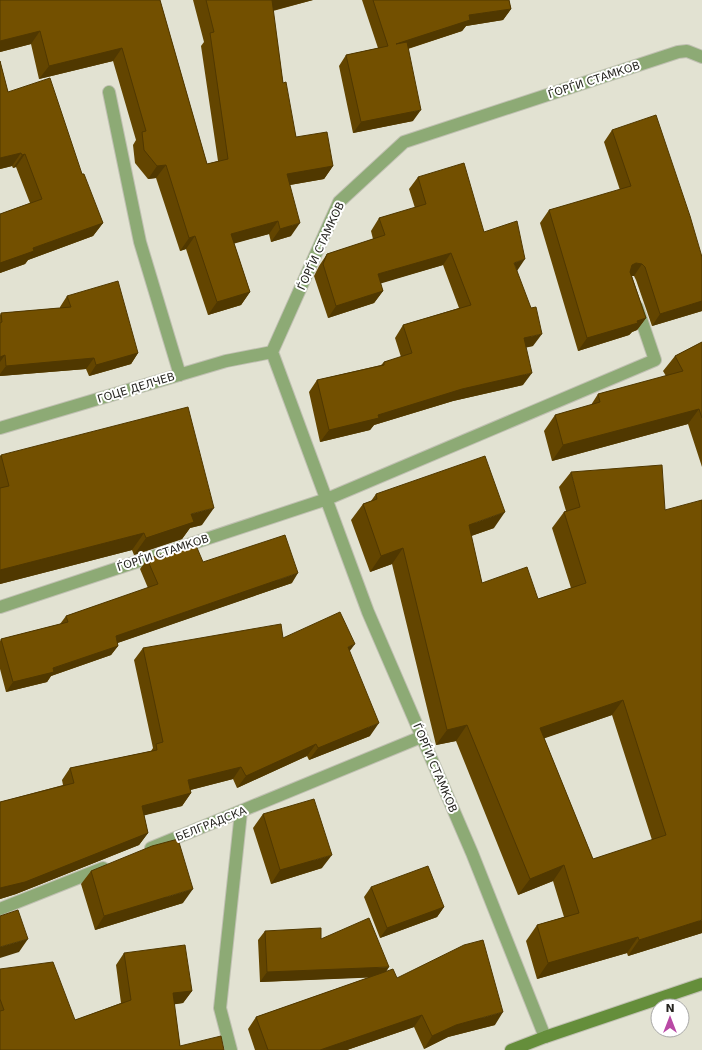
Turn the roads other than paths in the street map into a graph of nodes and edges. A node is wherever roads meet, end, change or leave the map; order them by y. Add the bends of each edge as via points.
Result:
1 (699, 55) edge
2 (109, 92) dead end
3 (634, 297) edge
4 (272, 352) junction
5 (180, 375) junction
6 (0, 428) edge
7 (327, 499) junction
8 (0, 607) edge
9 (421, 737) junction
10 (241, 812) junction
11 (139, 854) edge
12 (117, 862) edge
13 (0, 909) edge
14 (702, 984) edge
15 (545, 1037) junction
16 (230, 1050) edge
17 (511, 1050) edge

1 - 4 street, ЃОРЃИ СТАМКОВ via 678,52 404,142 339,202
2 - 5 street via 140,242
3 - 7 street, ЃОРЃИ СТАМКОВ via 655,360
4 - 5 street, ГОЦЕ ДЕЛЧЕВ via 226,361
4 - 7 street, ЃОРЃИ СТАМКОВ
5 - 6 street, ГОЦЕ ДЕЛЧЕВ
7 - 8 street, ЃОРЃИ СТАМКОВ
7 - 9 street, ЃОРЃИ СТАМКОВ via 368,612
9 - 10 street, БЕЛГРАДСКА
9 - 15 street, ЃОРЃИ СТАМКОВ via 472,853
10 - 11 street, БЕЛГРАДСКА
10 - 16 street via 220,1008
12 - 13 street
14 - 15 street
15 - 17 street

